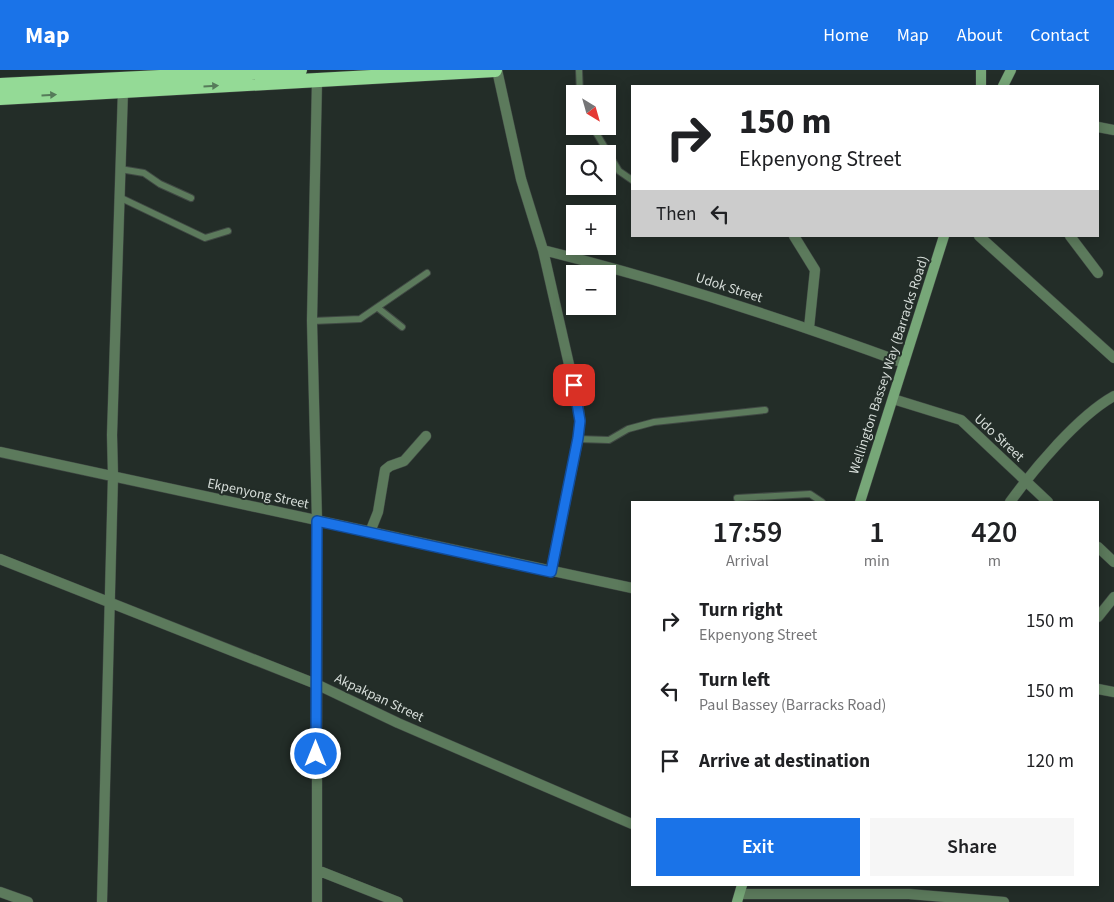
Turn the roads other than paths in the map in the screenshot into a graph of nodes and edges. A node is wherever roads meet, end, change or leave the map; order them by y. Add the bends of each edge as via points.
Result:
1 (300, 70) edge
2 (496, 70) edge
3 (579, 70) edge
4 (981, 70) edge
5 (1011, 70) edge
6 (124, 80) edge
7 (317, 81) junction
8 (0, 85) edge
9 (580, 85) edge
10 (981, 85) edge
11 (1004, 85) edge
12 (0, 98) edge
13 (1099, 127) edge
14 (1114, 130) edge
15 (597, 135) edge
16 (120, 169) junction
17 (631, 179) edge
18 (120, 197) junction
19 (191, 198) dead end
20 (228, 231) dead end
21 (795, 237) edge
22 (944, 237) edge
23 (980, 237) edge
24 (1071, 237) edge
25 (543, 250) junction
26 (428, 273) dead end
27 (1098, 273) dead end
28 (378, 308) junction
29 (312, 321) junction
30 (402, 327) dead end
31 (809, 328) junction
32 (1114, 358) edge
33 (904, 363) junction
34 (1114, 396) edge
35 (893, 399) junction
36 (765, 410) dead end
37 (426, 436) dead end
38 (578, 438) junction
39 (0, 452) edge
40 (113, 476) junction
41 (1025, 482) junction
42 (737, 498) dead end
43 (820, 501) edge
44 (860, 501) edge
45 (1011, 501) edge
46 (1047, 501) edge
47 (317, 521) junction
48 (370, 532) junction
49 (1099, 548) edge
50 (0, 559) edge
51 (1114, 562) edge
52 (551, 572) junction
53 (631, 588) edge
54 (1114, 597) edge
55 (109, 602) junction
56 (1099, 616) edge
57 (316, 684) junction
58 (1099, 688) edge
59 (1114, 692) edge
60 (631, 824) edge
61 (317, 870) junction
62 (0, 892) edge
63 (740, 894) edge
64 (908, 894) edge
65 (28, 902) edge
66 (102, 902) edge
67 (317, 902) edge
68 (398, 902) edge
69 (1004, 902) edge

1 - 6 highway
2 - 7 highway
2 - 25 street via 521,179
3 - 9 lane
4 - 10 main road
5 - 11 main road
6 -> 7 highway
6 - 8 highway
12 -> 6 highway
6 - 16 street
7 - 29 street
13 - 14 street
15 - 17 lane via 619,171
16 - 18 street
16 - 19 lane via 144,173
18 - 20 lane via 205,238
18 - 40 street
21 - 31 street via 815,270
22 - 33 main road, Wellington Bassey Way (Barracks Road)
23 - 32 street
24 - 27 street
25 - 31 street, Udok Street via 646,276
25 - 38 street via 578,404
26 - 28 lane
28 - 29 lane via 360,319
28 - 30 lane
29 - 47 street
31 - 33 street, Udok Street
33 - 35 main road, Wellington Bassey Way (Barracks Road)
34 - 41 street via 1082,422
35 - 41 street, Udo Street via 961,420
35 - 44 main road, Wellington Bassey Way (Barracks Road)
36 - 38 lane via 654,422 628,429 609,440
37 - 48 street via 409,457 385,470 378,512
38 - 52 street
39 - 40 street, Ekpenyong Street
40 - 47 street, Ekpenyong Street
40 - 55 street
41 - 45 street
41 - 46 street, Udo Street
42 - 43 lane via 810,494
47 - 48 street, Ekpenyong Street
47 - 57 street
48 - 52 street, Ekpenyong Street
49 - 51 street
50 - 55 street, Akpakpan Street
52 - 53 street, Ekpenyong Street
54 - 56 street
55 - 57 street, Akpakpan Street
55 - 66 street
57 - 60 street, Akpakpan Street
57 - 61 street
58 - 59 street
61 - 67 street
61 - 68 street
62 - 65 street
63 - 64 street
64 - 69 street

